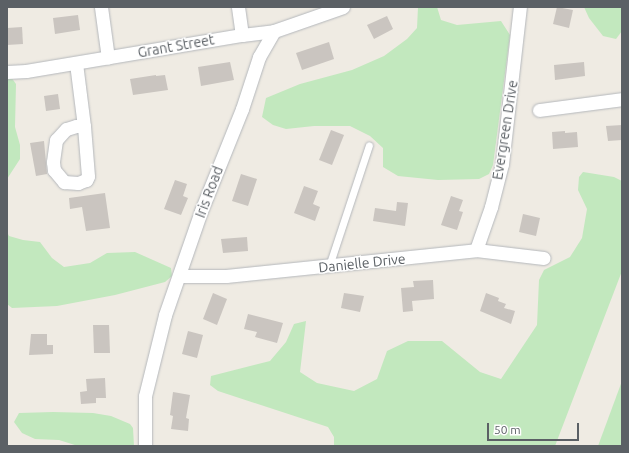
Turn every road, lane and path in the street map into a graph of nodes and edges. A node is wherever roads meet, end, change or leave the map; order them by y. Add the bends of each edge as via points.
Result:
1 (101, 7) edge
2 (238, 7) edge
3 (343, 7) edge
4 (520, 7) edge
5 (274, 31) junction
6 (242, 35) junction
7 (108, 58) junction
8 (76, 63) junction
9 (7, 72) edge
10 (622, 99) edge
11 (539, 110) dead end
12 (84, 126) dead end
13 (369, 145) dead end
14 (476, 250) junction
15 (544, 258) dead end
16 (328, 266) junction
17 (179, 276) junction
18 (145, 446) edge

1 - 7 street
2 - 6 street
3 - 5 street, Grant Street
4 - 14 street, Evergreen Drive via 502,164
5 - 6 street, Grant Street
5 - 17 street, Iris Road via 259,57
6 - 7 street, Grant Street
7 - 8 street, Grant Street
8 - 9 street, Grant Street
8 - 12 street
10 - 11 street
13 - 16 lane
14 - 15 street, Danielle Drive
14 - 16 street, Danielle Drive
16 - 17 street, Danielle Drive via 226,276
17 - 18 street, Iris Road via 165,316 145,396

